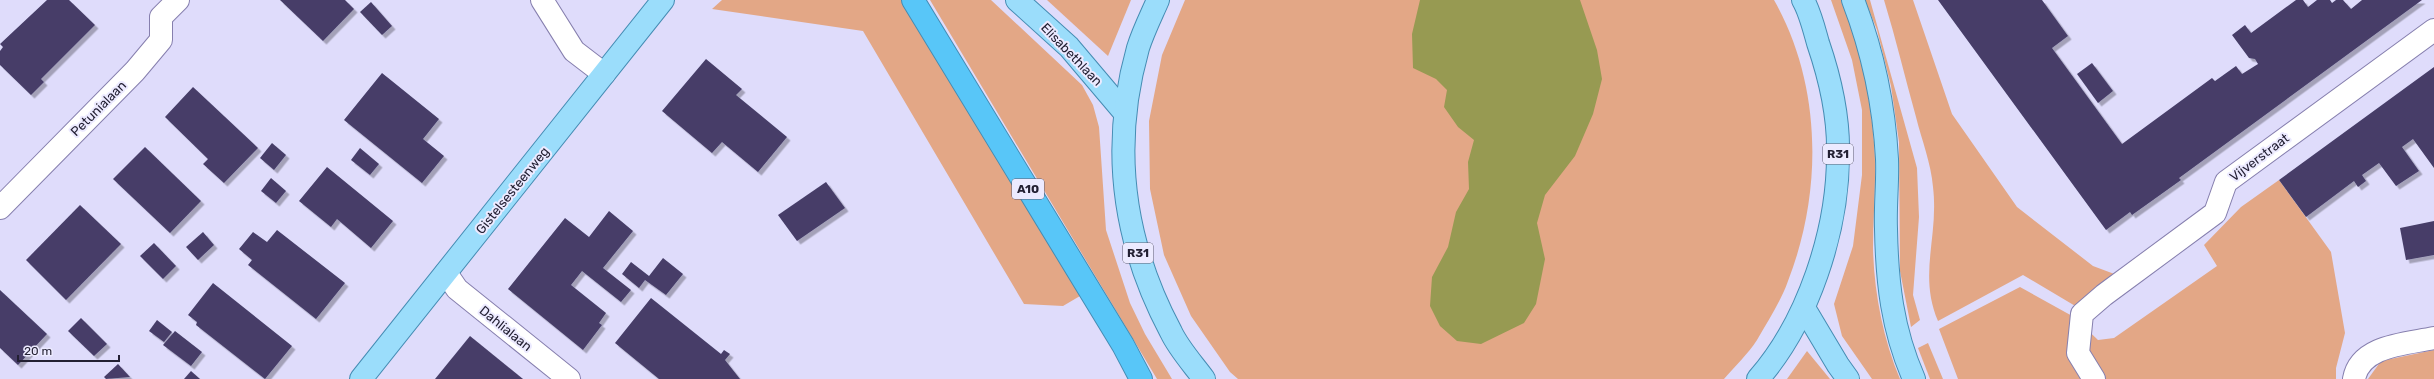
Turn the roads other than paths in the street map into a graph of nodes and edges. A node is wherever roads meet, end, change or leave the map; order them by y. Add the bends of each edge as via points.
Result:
1 (178, 0) edge
2 (542, 0) edge
3 (663, 0) edge
4 (913, 0) edge
5 (1017, 0) edge
6 (1158, 0) edge
7 (1803, 0) edge
8 (1853, 0) edge
9 (155, 8) edge
10 (2434, 30) edge
11 (604, 74) junction
12 (1124, 112) junction
13 (0, 208) edge
14 (446, 273) junction
15 (1804, 308) junction
16 (2434, 338) edge
17 (360, 379) edge
18 (569, 379) edge
19 (1141, 379) edge
20 (1204, 379) edge
21 (1758, 379) edge
22 (1848, 379) edge
23 (1914, 379) edge
24 (2094, 379) edge
25 (2354, 379) edge

1 - 9 street, Petunialaan
2 - 11 street via 574,51
3 - 11 main road, Gistelsesteenweg
4 - 19 highway, A10 via 1123,345
5 - 12 main road, Elisabethlaan via 1069,47
6 - 12 main road, R31 via 1138,47
7 - 15 main road, R31 via 1830,77 1838,155 1830,233
8 - 23 main road via 1870,44 1881,95 1887,159 1886,229 1891,308
9 - 13 street, Petunialaan via 161,40 135,71
10 - 24 street, Vijverstraat via 2226,182 2214,213 2082,314 2078,353
11 - 14 main road, Gistelsesteenweg
12 - 20 main road, R31 via 1124,188 1140,263 1171,333
14 - 17 main road, Gistelsesteenweg
14 - 18 street, Dahlialaan via 457,289
15 - 21 main road, R31 via 1770,365
15 - 22 main road
16 - 25 street via 2379,349 2356,368

